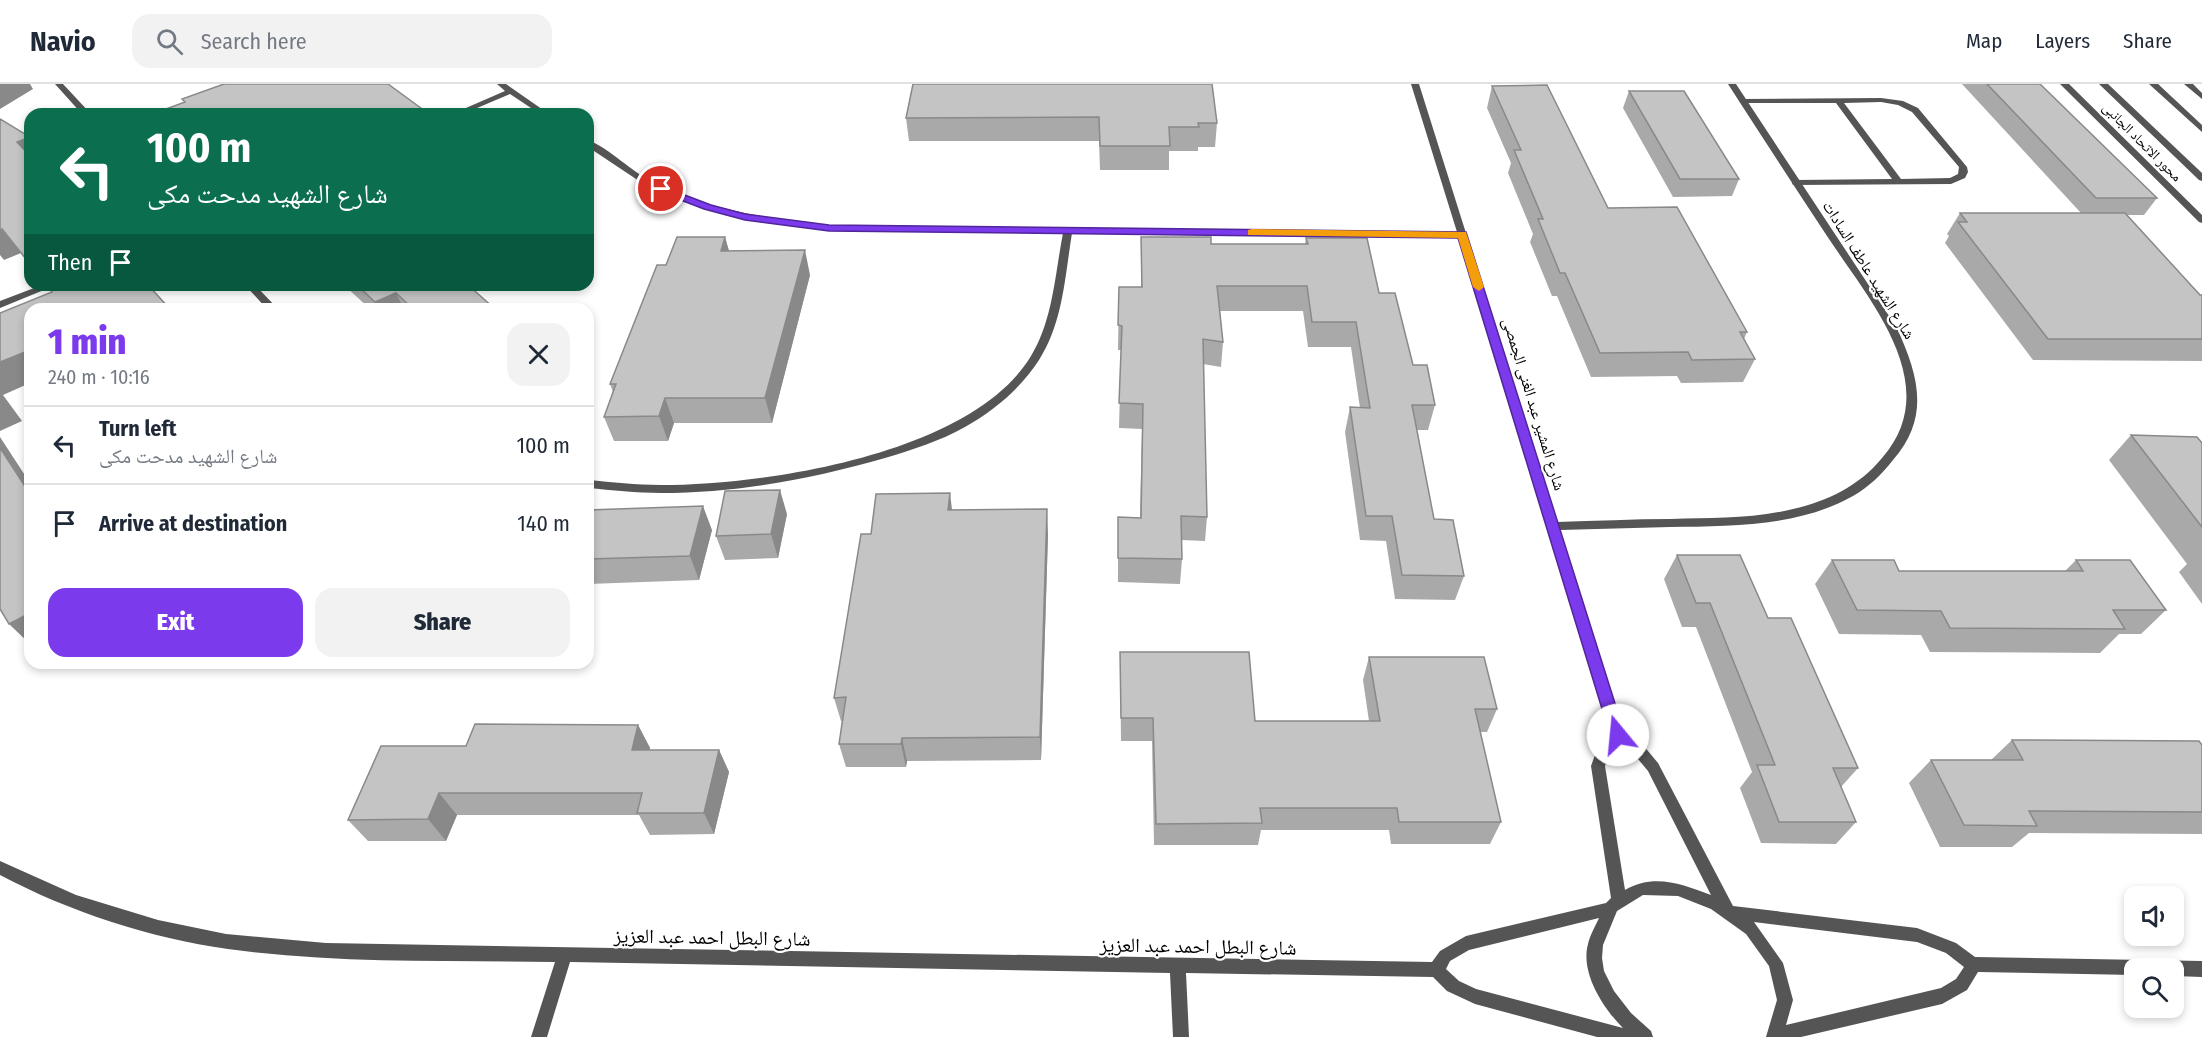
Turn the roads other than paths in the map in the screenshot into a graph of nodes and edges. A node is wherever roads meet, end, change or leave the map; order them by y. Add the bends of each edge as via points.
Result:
1 (59, 84) edge
2 (501, 84) edge
3 (1415, 84) edge
4 (1732, 84) edge
5 (2064, 84) edge
6 (2103, 84) edge
7 (2152, 84) edge
8 (2187, 84) edge
9 (511, 90) junction
10 (2202, 97) edge
11 (1838, 100) junction
12 (1743, 101) junction
13 (81, 108) edge
14 (470, 108) edge
15 (536, 108) edge
16 (2202, 129) edge
17 (594, 147) edge
18 (2202, 178) edge
19 (1899, 182) junction
20 (1796, 183) junction
21 (2202, 220) edge
22 (1068, 231) junction
23 (1463, 235) junction
24 (36, 291) edge
25 (256, 291) edge
26 (267, 303) edge
27 (0, 305) edge
28 (594, 484) edge
29 (1553, 526) junction
30 (1618, 735) junction
31 (0, 868) edge
32 (1613, 904) junction
33 (1730, 910) junction
34 (564, 956) junction
35 (1972, 964) junction
36 (1178, 967) junction
37 (2202, 969) edge
38 (1436, 970) junction
39 (1775, 1036) edge
40 (539, 1037) edge
41 (1181, 1037) edge
42 (1627, 1037) edge
43 (1645, 1037) edge

1 - 13 street
2 - 9 street
3 - 23 street, شارع المشير عبد الغنى الجمصى
4 - 12 street, شارع الشهيد عاطف السادات
5 - 21 street, محور الاتحاد الجانبى
6 - 18 street
7 - 16 street
8 - 10 street
9 - 14 street
9 - 15 street
11 - 12 street
11 - 19 street
11 - 19 street via 1881,100 1908,106 1964,172 1951,181
12 - 20 street, شارع الشهيد عاطف السادات
17 - 22 street via 665,191 745,217 829,228
19 - 20 street
20 - 29 street, شارع الشهيد عاطف السادات via 1892,328 1908,363 1914,399 1907,433 1886,464 1852,491 1807,510 1752,521
22 - 23 street
22 - 28 street via 1049,331 1037,356 1022,377 995,402 961,425 870,458 767,480 661,489
23 - 29 street, شارع المشير عبد الغنى الجمصى
24 - 27 street
25 - 26 street
29 - 30 street, شارع المشير عبد الغنى الجمصى
30 - 32 street via 1604,748 1598,766
30 - 33 street via 1638,749 1653,767
31 - 34 street, شارع البطل احمد عبد العزيز via 111,914 213,939 326,950
32 - 33 street via 1635,891 1679,888
32 - 38 street via 1466,943 1445,956
32 - 43 street via 1598,928 1594,951 1599,976 1629,1025
33 - 35 street via 1917,935 1951,948
33 - 39 street via 1768,950 1779,972 1785,994
34 - 36 street, شارع البطل احمد عبد العزيز
34 - 40 street
35 - 37 street
35 - 39 street via 1960,988 1942,996
36 - 38 street, شارع البطل احمد عبد العزيز
36 - 41 street
38 - 42 street via 1453,986 1475,996

